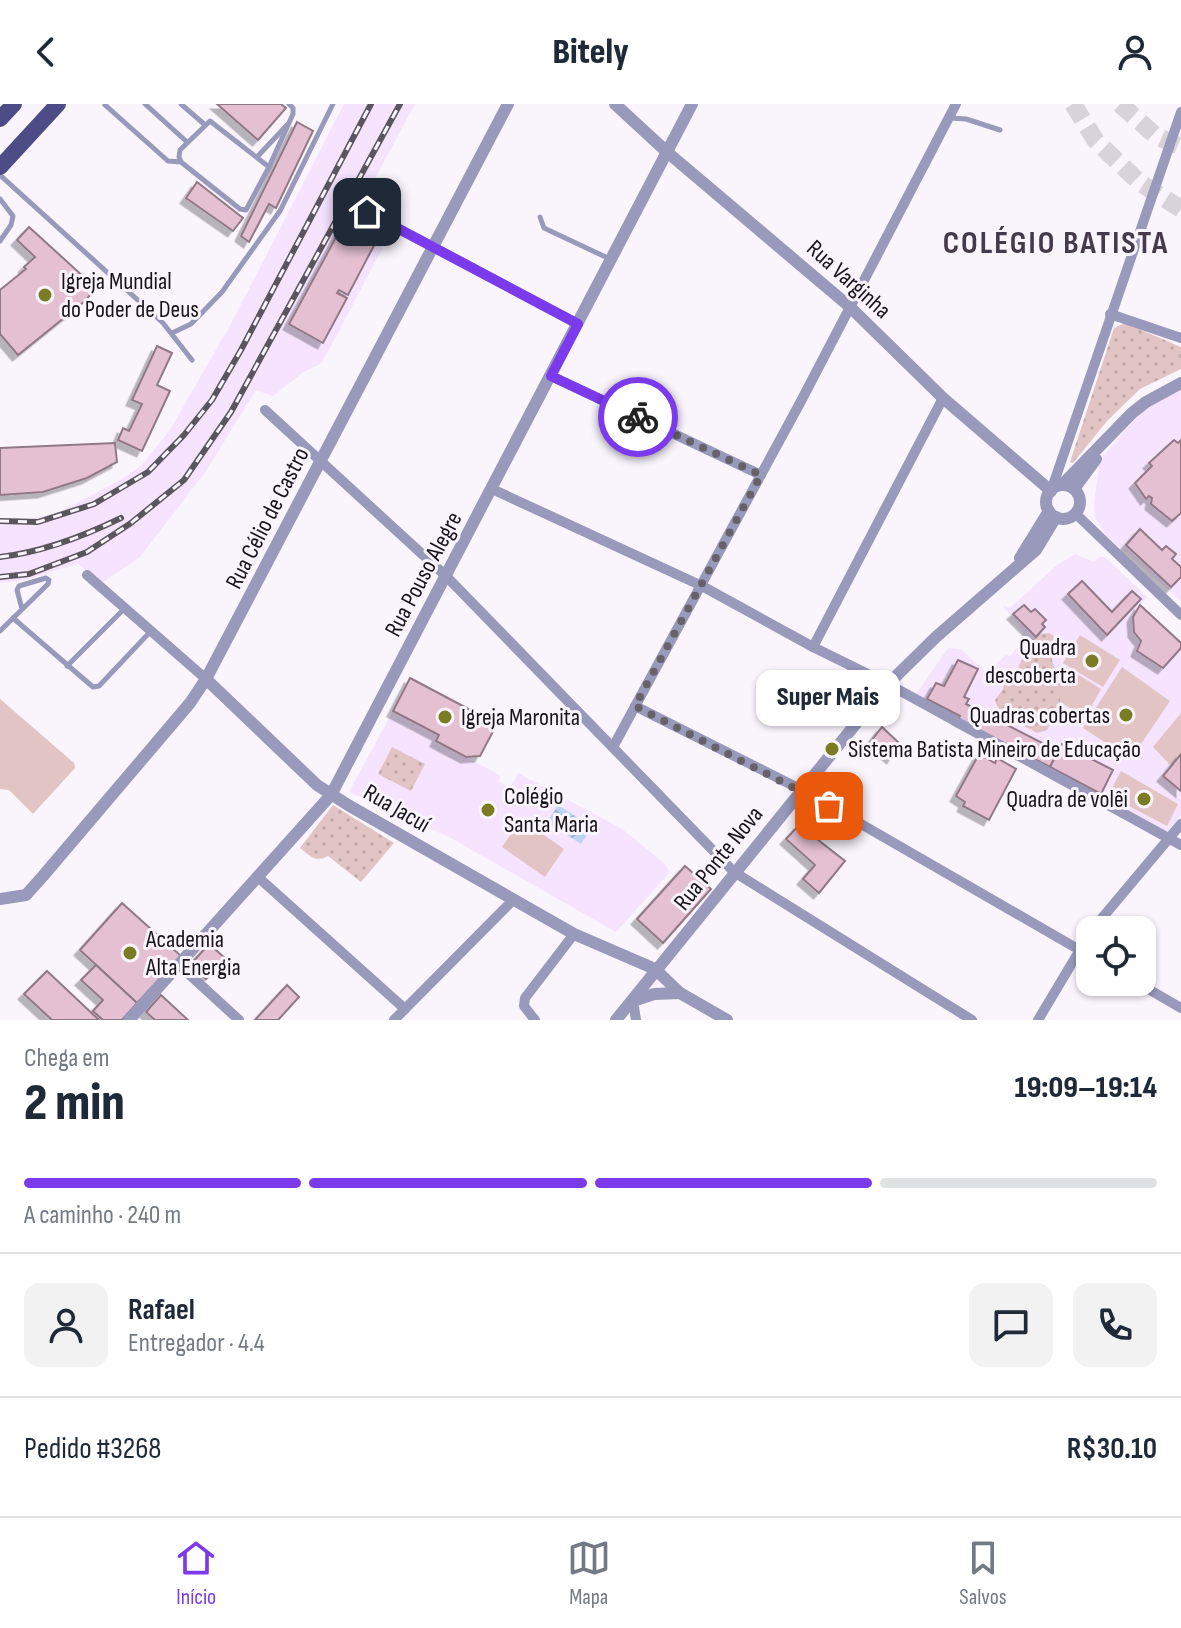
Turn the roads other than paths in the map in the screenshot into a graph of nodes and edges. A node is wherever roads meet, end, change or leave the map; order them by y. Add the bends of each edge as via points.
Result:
1 (14, 104) edge
2 (58, 104) edge
3 (145, 104) edge
4 (181, 104) edge
5 (289, 104) edge
6 (333, 104) edge
7 (508, 104) edge
8 (615, 104) edge
9 (692, 104) edge
10 (956, 104) edge
11 (105, 105) edge
12 (1181, 112) edge
13 (949, 118) junction
14 (0, 119) edge
15 (290, 121) junction
16 (204, 124) junction
17 (1000, 130) dead end
18 (187, 142) junction
19 (667, 152) junction
20 (257, 157) junction
21 (181, 162) junction
22 (0, 167) edge
23 (269, 167) junction
24 (0, 175) edge
25 (0, 199) edge
26 (367, 212) dead end
27 (540, 217) dead end
28 (0, 241) edge
29 (434, 247) junction
30 (612, 260) junction
31 (850, 307) junction
32 (1110, 314) junction
33 (578, 324) junction
34 (172, 333) junction
35 (1181, 338) edge
36 (192, 360) dead end
37 (551, 376) junction
38 (1181, 383) edge
39 (943, 398) junction
40 (265, 410) dead end
41 (321, 462) junction
42 (761, 475) junction
43 (1062, 488) junction
44 (492, 489) junction
45 (1052, 514) junction
46 (1076, 514) junction
47 (87, 575) dead end
48 (446, 576) junction
49 (702, 586) junction
50 (22, 609) junction
51 (124, 609) junction
52 (1181, 615) edge
53 (13, 618) junction
54 (0, 631) edge
55 (150, 632) junction
56 (813, 647) junction
57 (67, 666) junction
58 (206, 679) junction
59 (888, 684) junction
60 (635, 706) junction
61 (613, 747) junction
62 (802, 790) junction
63 (331, 795) junction
64 (1181, 824) edge
65 (1169, 838) junction
66 (1181, 845) edge
67 (734, 872) junction
68 (259, 878) junction
69 (0, 899) edge
70 (514, 899) junction
71 (1104, 916) edge
72 (574, 934) junction
73 (1076, 948) edge
74 (1076, 955) edge
75 (179, 965) junction
76 (655, 969) junction
77 (680, 993) junction
78 (1156, 994) edge
79 (633, 1001) junction
80 (1181, 1008) edge
81 (405, 1009) junction
82 (129, 1020) edge
83 (239, 1020) edge
84 (394, 1020) edge
85 (535, 1020) edge
86 (616, 1020) edge
87 (636, 1020) edge
88 (727, 1020) edge
89 (972, 1020) edge
90 (1038, 1020) edge

1 - 14 main road
2 - 22 main road
3 - 18 lane
4 - 16 lane
5 - 15 lane
6 - 34 lane via 280,211 222,292 191,324
7 - 29 street, Rua Célio de Castro
8 - 19 street, Rua Varginha
9 - 19 street, Rua Pouso Alegre
10 - 13 street
11 - 21 lane via 168,161
12 - 32 street
13 - 17 lane
13 - 31 street
15 - 20 lane
15 - 23 lane
16 - 18 lane
16 - 20 lane via 217,125
18 - 21 lane via 180,150
19 - 30 street, Rua Pouso Alegre
19 - 31 street, Rua Varginha
20 - 23 lane
21 - 23 lane via 246,210
24 - 34 lane
25 - 28 lane via 13,216
26 - 29 street
27 - 30 lane via 544,228
29 - 33 street
29 - 41 street, Rua Célio de Castro
30 - 33 street, Rua Pouso Alegre
31 - 39 street, Rua Varginha
31 - 42 street
32 - 35 street
32 - 43 street
33 - 37 street, Rua Pouso Alegre
34 - 36 lane
37 - 42 street
37 - 44 street, Rua Pouso Alegre
38 - 43 street via 1139,408 1100,448 1087,475
39 - 43 street, Rua Varginha
39 - 56 street
40 - 41 street
41 - 48 street
41 - 58 street, Rua Célio de Castro
42 - 49 street
43 - 45 street via 1047,500
43 - 46 street via 1080,501
44 - 48 street, Rua Pouso Alegre
44 - 49 street
45 - 46 street via 1066,519
45 - 59 street, Rua Ponte Nova via 1015,568
46 - 52 street
47 - 51 street, Rua Jacuí
48 - 61 street
48 - 63 street, Rua Pouso Alegre
49 - 56 street
49 - 60 street
50 - 50 lane via 48,584 49,580 19,586
50 - 53 lane
51 - 55 street, Rua Jacuí
51 - 57 lane
53 - 54 lane
53 - 57 lane
55 - 57 lane via 99,686 90,686
55 - 58 street, Rua Jacuí
56 - 59 street
58 - 63 street, Rua Jacuí
58 - 69 street, Rua Célio de Castro via 26,895
59 - 62 street, Rua Ponte Nova
59 - 65 street
60 - 61 street
60 - 62 street
61 - 67 street
62 - 67 street, Rua Ponte Nova
62 - 73 street
63 - 68 street, Rua Pouso Alegre
63 - 70 street, Rua Jacuí
64 - 65 street
65 - 66 street
65 - 71 street
67 - 76 street, Rua Ponte Nova
67 - 89 street
68 - 75 street, Rua Pouso Alegre
68 - 81 street
70 - 72 street, Rua Jacuí
70 - 81 street
72 - 76 street, Rua Jacuí
72 - 85 street via 525,998 524,1006
74 - 90 street
75 - 82 street, Rua Pouso Alegre
75 - 83 street
76 - 77 street, Rua Jacuí
76 - 79 street, Rua Ponte Nova
77 - 79 street
77 - 88 street, Rua Jacuí
78 - 80 street
79 - 86 street, Rua Ponte Nova
79 - 87 street
81 - 84 street

